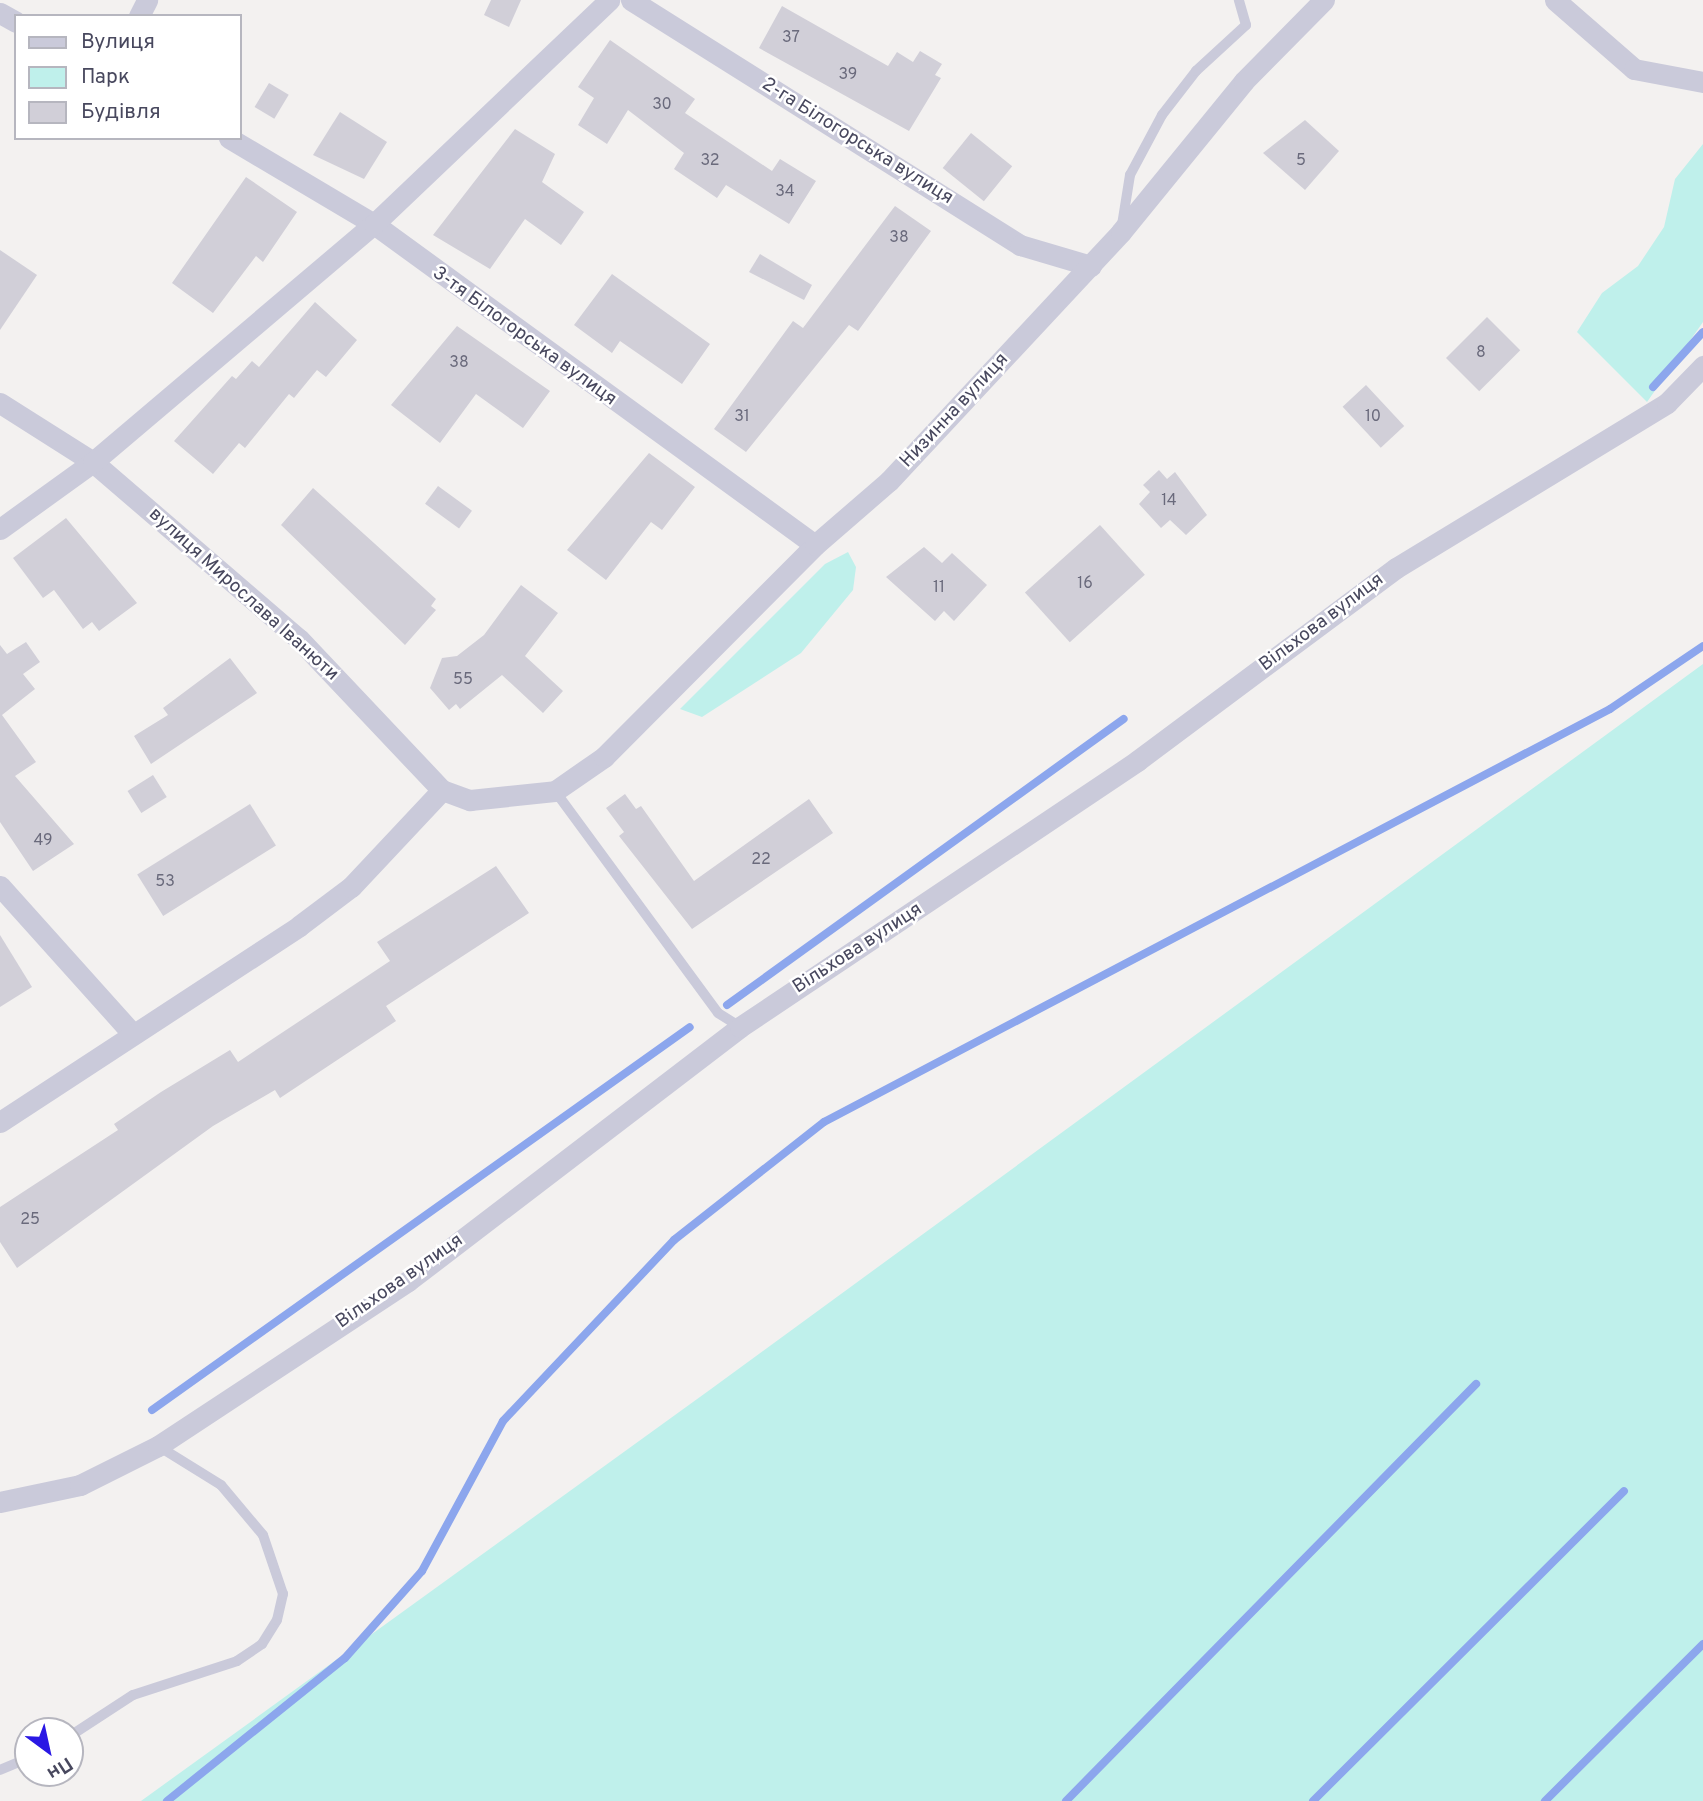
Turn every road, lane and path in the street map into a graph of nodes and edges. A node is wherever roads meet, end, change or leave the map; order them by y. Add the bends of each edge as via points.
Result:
1 (609, 0) edge
2 (631, 0) edge
3 (1238, 0) edge
4 (1324, 0) edge
5 (1555, 0) edge
6 (1703, 82) edge
7 (232, 140) edge
8 (374, 224) junction
9 (1121, 232) junction
10 (1091, 266) junction
11 (1703, 366) edge
12 (0, 403) edge
13 (93, 462) junction
14 (0, 530) edge
15 (815, 545) junction
16 (442, 790) junction
17 (555, 792) junction
18 (0, 886) edge
19 (740, 1027) junction
20 (133, 1034) junction
21 (0, 1122) edge
22 (158, 1446) junction
23 (0, 1502) edge
24 (84, 1727) edge

1 - 8 street
2 - 10 street, 2-га Білогорська вулиця via 1020,245
3 - 9 lane via 1247,14 1243,30 1187,81 1144,143 1130,176
4 - 9 street, Низинна вулиця via 1244,81
5 - 6 street via 1634,69
7 - 8 street, 3-тя Білогорська вулиця
8 - 13 street
8 - 15 street, 3-тя Білогорська вулиця
9 - 10 street, Низинна вулиця
10 - 15 street, Низинна вулиця via 889,481
11 - 19 street, Вільхова вулиця via 1667,403 1396,568 1137,761
12 - 13 street, вулиця Мирослава Іванюти
13 - 14 street
13 - 16 street, вулиця Мирослава Іванюти via 299,639
15 - 17 street, Низинна вулиця via 604,757
16 - 17 street via 470,800
16 - 20 street via 351,887
17 - 19 lane via 718,1013
18 - 20 street
19 - 22 street, Вільхова вулиця via 408,1280
20 - 21 street
22 - 23 street, Вільхова вулиця via 80,1485
22 - 24 lane via 221,1485 263,1535 283,1594 277,1620 262,1644 237,1661 133,1695

